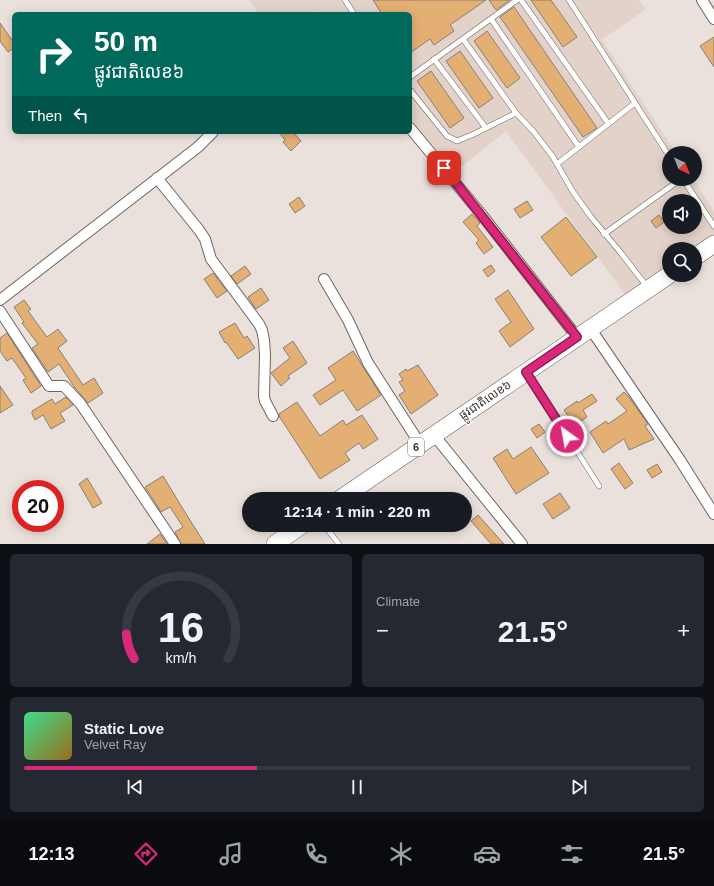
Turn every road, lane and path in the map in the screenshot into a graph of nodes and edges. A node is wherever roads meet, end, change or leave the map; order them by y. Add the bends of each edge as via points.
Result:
1 (345, 0) edge
2 (517, 0) edge
3 (521, 0) edge
4 (569, 0) edge
5 (702, 0) edge
6 (353, 12) edge
7 (491, 19) junction
8 (714, 19) edge
9 (463, 39) junction
10 (434, 59) junction
11 (412, 76) edge
12 (412, 93) edge
13 (635, 103) junction
14 (516, 113) junction
15 (608, 123) junction
16 (486, 128) junction
17 (412, 130) edge
18 (211, 134) edge
19 (663, 146) edge
20 (580, 147) junction
21 (557, 164) junction
22 (157, 178) junction
23 (672, 186) edge
24 (687, 186) edge
25 (714, 226) edge
26 (604, 234) junction
27 (714, 244) edge
28 (702, 252) edge
29 (324, 279) dead end
30 (662, 280) edge
31 (648, 289) junction
32 (0, 300) edge
33 (0, 311) edge
34 (584, 333) junction
35 (526, 372) junction
36 (273, 416) dead end
37 (434, 435) junction
38 (420, 444) junction
39 (599, 486) dead end
40 (350, 492) edge
41 (714, 514) edge
42 (292, 532) edge
43 (330, 532) edge
44 (174, 544) edge
45 (275, 544) edge
46 (339, 544) edge
47 (522, 544) edge

1 - 6 lane
2 - 7 lane
3 - 15 lane
4 - 13 lane
5 - 8 street
7 - 9 lane
7 - 20 lane
9 - 10 lane
9 - 14 lane
10 - 11 lane
10 - 16 lane
12 - 16 lane via 447,136 457,141
13 - 15 lane
13 - 19 lane
14 - 16 lane
14 - 21 lane via 534,132
15 - 20 lane
17 - 34 street
18 - 22 street
20 - 21 lane
21 - 26 lane via 573,192
22 - 32 street
22 - 36 street via 199,230 211,259 259,324 264,340 264,396
23 - 26 lane
24 - 25 lane
26 - 31 lane via 621,252
27 - 28 highway
29 - 38 street via 348,320 368,363
30 - 31 highway, ផ្លូវជាតិលេខ៦ / 6
31 - 34 highway, ផ្លូវជាតិលេខ៦ / 6
33 - 44 street via 49,386 64,386 80,403
34 - 35 highway, ផ្លូវជាតិលេខ៦ / 6
34 - 41 street via 680,460
35 - 37 highway, ផ្លូវជាតិលេខ៦ / 6
35 - 39 lane
37 - 38 highway, ផ្លូវជាតិលេខ៦ / 6
37 - 47 street
38 - 40 highway, ផ្លូវជាតិលេខ៦ / 6
42 - 45 highway
43 - 46 lane

